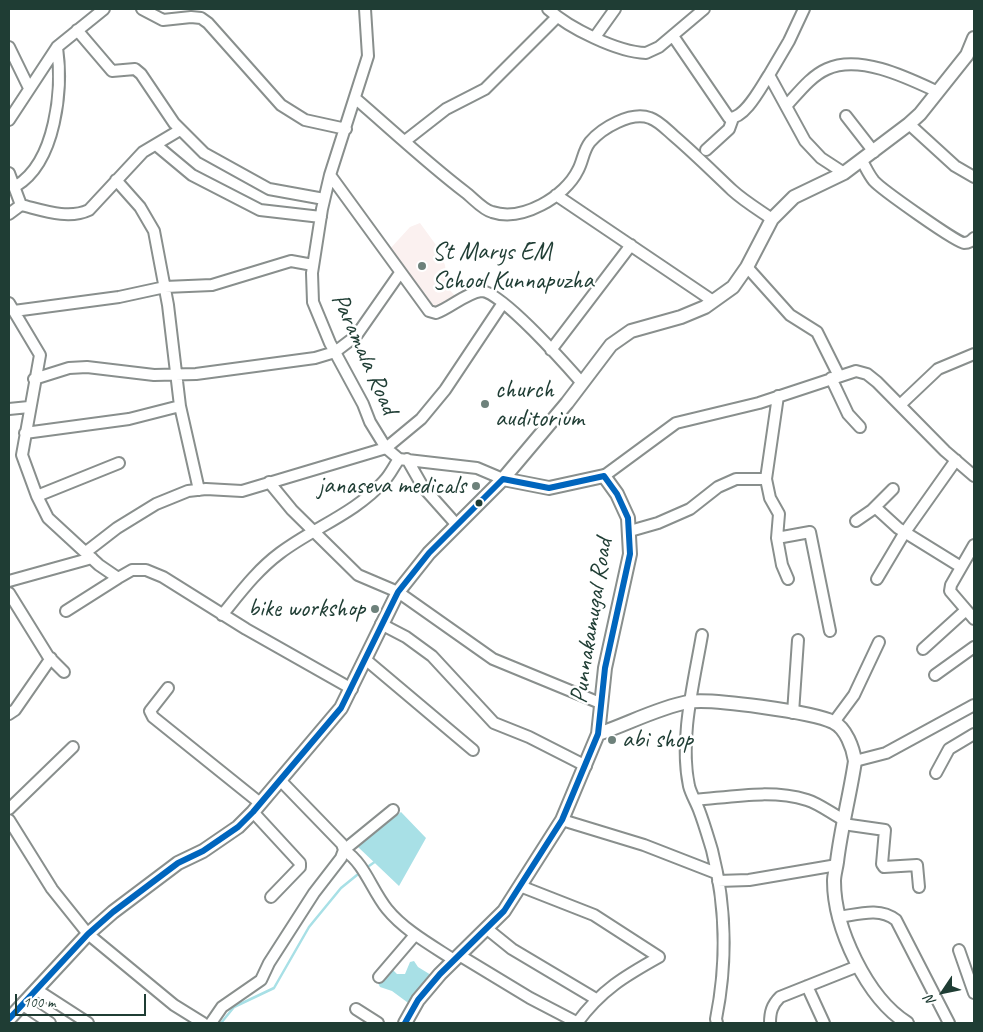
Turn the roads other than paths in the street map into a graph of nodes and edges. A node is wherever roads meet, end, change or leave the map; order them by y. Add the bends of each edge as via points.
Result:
1 (104, 9) edge
2 (142, 9) edge
3 (164, 9) edge
4 (365, 9) edge
5 (548, 9) edge
6 (615, 9) edge
7 (704, 9) edge
8 (804, 9) edge
9 (152, 16) junction
10 (557, 17) junction
11 (77, 30) junction
12 (672, 36) junction
13 (595, 37) junction
14 (974, 38) edge
15 (57, 46) junction
16 (9, 47) edge
17 (769, 75) junction
18 (29, 88) junction
19 (938, 92) junction
20 (356, 99) junction
21 (787, 105) junction
22 (846, 116) dead end
23 (733, 118) junction
24 (9, 120) edge
25 (909, 124) junction
26 (346, 129) junction
27 (180, 130) junction
28 (405, 141) junction
29 (156, 144) junction
30 (706, 150) dead end
31 (874, 152) junction
32 (862, 161) junction
33 (9, 173) edge
34 (844, 173) junction
35 (330, 175) junction
36 (974, 177) edge
37 (116, 180) junction
38 (16, 186) junction
39 (556, 195) junction
40 (324, 199) junction
41 (20, 205) junction
42 (9, 214) edge
43 (321, 217) junction
44 (772, 219) junction
45 (974, 238) edge
46 (631, 245) junction
47 (313, 265) junction
48 (747, 267) junction
49 (400, 273) junction
50 (165, 287) junction
51 (713, 301) junction
52 (503, 303) junction
53 (12, 307) edge
54 (551, 350) junction
55 (335, 352) junction
56 (974, 354) edge
57 (176, 375) junction
58 (835, 377) junction
59 (34, 379) junction
60 (582, 383) junction
61 (778, 396) junction
62 (900, 405) junction
63 (180, 406) junction
64 (29, 407) junction
65 (9, 409) edge
66 (860, 427) dead end
67 (25, 433) junction
68 (386, 448) junction
69 (403, 459) junction
70 (956, 460) junction
71 (119, 463) dead end
72 (604, 476) junction
73 (974, 476) edge
74 (503, 479) junction
75 (766, 479) junction
76 (269, 482) junction
77 (893, 489) dead end
78 (199, 490) junction
79 (36, 496) junction
80 (875, 507) junction
81 (856, 521) dead end
82 (456, 524) junction
83 (312, 530) junction
84 (630, 531) junction
85 (905, 532) junction
86 (777, 538) junction
87 (974, 545) edge
88 (89, 555) junction
89 (961, 567) junction
90 (118, 578) junction
91 (788, 579) dead end
92 (877, 579) dead end
93 (9, 581) edge
94 (398, 592) junction
95 (9, 593) edge
96 (966, 610) junction
97 (66, 611) dead end
98 (222, 614) junction
99 (974, 619) edge
100 (381, 624) junction
101 (830, 632) dead end
102 (702, 635) dead end
103 (798, 640) dead end
104 (879, 642) dead end
105 (974, 647) edge
106 (922, 649) dead end
107 (51, 658) junction
108 (365, 659) junction
109 (64, 672) dead end
110 (934, 675) dead end
111 (168, 688) dead end
112 (352, 689) junction
113 (690, 702) junction
114 (600, 703) junction
115 (974, 705) edge
116 (793, 713) junction
117 (9, 714) edge
118 (834, 722) junction
119 (598, 734) junction
120 (974, 734) edge
121 (74, 747) dead end
122 (473, 750) dead end
123 (856, 761) junction
124 (586, 766) junction
125 (936, 772) dead end
126 (280, 780) junction
127 (695, 800) junction
128 (256, 807) junction
129 (9, 809) edge
130 (393, 810) dead end
131 (9, 820) edge
132 (562, 820) junction
133 (844, 822) junction
134 (344, 850) junction
135 (836, 865) junction
136 (717, 877) junction
137 (520, 886) junction
138 (920, 887) dead end
139 (271, 897) dead end
140 (839, 917) junction
141 (486, 928) junction
142 (88, 934) junction
143 (415, 934) junction
144 (959, 950) dead end
145 (456, 957) junction
146 (858, 966) junction
147 (379, 977) dead end
148 (807, 986) junction
149 (37, 990) junction
150 (974, 993) edge
151 (596, 999) junction
152 (22, 1005) junction
153 (356, 1009) dead end
154 (9, 1019) edge
155 (50, 1023) edge
156 (88, 1023) edge
157 (203, 1023) edge
158 (211, 1023) edge
159 (378, 1023) edge
160 (405, 1023) edge
161 (578, 1023) edge
162 (717, 1023) edge
163 (770, 1023) edge
164 (824, 1023) edge
165 (907, 1023) edge
166 (949, 1023) edge

1 - 11 street
2 - 9 street
3 - 9 street
4 - 20 street, Paramala Road via 368,56
5 - 10 street
6 - 13 street
7 - 12 street
8 - 17 street
9 - 26 street via 172,21 201,18 208,22 281,105 305,120
10 - 13 street
10 - 28 street via 485,89 446,109
11 - 15 street
11 - 27 street via 112,71 135,68
12 - 13 street via 646,53
12 - 23 street via 728,118
14 - 19 street via 967,55
15 - 18 street
15 - 38 street via 61,72 54,122 32,174
16 - 18 street
17 - 21 street
17 - 23 street via 754,100
18 - 24 street
19 - 21 street via 876,67 844,66 828,68 813,78
19 - 25 street
20 - 26 street, Paramala Road
20 - 28 street
21 - 34 street via 805,141 821,158
22 - 31 street
23 - 30 street via 729,129
25 - 31 street
25 - 36 street via 955,166
26 - 35 street, Paramala Road
27 - 29 street
27 - 40 street via 204,153 269,189
28 - 39 street via 491,212 511,215
29 - 37 street via 143,152
29 - 43 street via 192,175 260,210
31 - 32 street
32 - 34 street
32 - 45 street via 874,181 886,192 948,237 963,244
33 - 38 street
34 - 44 street via 794,197
35 - 40 street, Paramala Road
35 - 49 street
37 - 41 street via 94,206 82,213 57,214
37 - 50 street via 148,218 154,231
38 - 41 street
39 - 44 street via 579,169 584,151 598,135 620,120 650,118 704,161 734,192
39 - 46 street
40 - 43 street, Paramala Road
41 - 42 street
43 - 47 street, Paramala Road
44 - 48 street
46 - 51 street
46 - 54 street
47 - 50 street via 291,261 227,282
47 - 55 street, Paramala Road via 313,302
48 - 51 street via 733,287
48 - 58 street via 790,315 816,332
49 - 52 street via 429,311 436,313 480,291 489,292
49 - 55 street via 356,336
50 - 53 street via 112,298
50 - 57 street
51 - 60 street via 681,317 631,331 611,345
52 - 54 street
52 - 68 street via 439,397 421,419
53 - 59 street via 40,355
54 - 60 street
55 - 57 street via 316,358 258,364 218,373
55 - 68 street, Paramala Road
56 - 62 street via 938,369
57 - 59 street via 69,368
57 - 63 street
58 - 61 street
58 - 62 street via 856,371 867,374
58 - 66 street via 848,414
59 - 64 street
60 - 74 street
61 - 72 street via 676,423
61 - 75 street
62 - 70 street
63 - 67 street via 129,419
63 - 78 street
64 - 65 street
64 - 67 street
67 - 79 street via 22,456
68 - 69 street, Paramala Road
68 - 76 street
69 - 74 street via 477,468
69 - 82 street via 423,488
69 - 83 street via 371,494
70 - 73 street
70 - 85 street
71 - 79 street
72 - 74 street via 549,488
72 - 84 street, Punnakamugal Road via 628,518
74 - 82 street
75 - 84 street via 736,479 718,487 690,509
75 - 86 street via 770,498 779,514
76 - 78 street via 242,491
76 - 83 street
77 - 80 street
78 - 88 street via 156,504 117,528
79 - 88 street via 48,518
80 - 81 street
80 - 85 street
82 - 94 street
83 - 94 street via 358,575
83 - 98 street via 258,571
84 - 114 street, Punnakamugal Road via 630,554
85 - 89 street
85 - 92 street
86 - 91 street
86 - 101 street via 810,532
87 - 89 street
88 - 90 street
88 - 93 street
89 - 96 street via 950,591
90 - 97 street
90 - 98 street via 132,570 146,570
94 - 100 street
94 - 114 street via 493,659
95 - 107 street
96 - 99 street
96 - 106 street
98 - 112 street
100 - 108 street
100 - 124 street via 432,656 494,723
102 - 113 street
103 - 116 street
104 - 118 street via 854,695
105 - 110 street
107 - 109 street
107 - 117 street
108 - 112 street
108 - 122 street
111 - 128 street via 150,711 153,717
112 - 126 street
113 - 116 street via 743,704
113 - 119 street
113 - 127 street via 687,769 689,787
114 - 119 street, Punnakamugal Road
115 - 123 street via 886,753
116 - 118 street
118 - 123 street via 845,734
119 - 124 street, Punnakamugal Road
120 - 125 street via 949,749
121 - 129 street
123 - 133 street
124 - 132 street, Punnakamugal Road
126 - 128 street
126 - 134 street via 339,840
127 - 133 street via 787,795 809,801
127 - 136 street via 712,850
128 - 139 street via 300,863 300,867
128 - 142 street via 238,827 165,872
130 - 134 street
131 - 142 street via 52,889
132 - 136 street via 644,845
132 - 137 street, Punnakamugal Road
133 - 135 street
133 - 138 street via 885,830 882,864 884,867 917,865
134 - 143 street via 360,865 387,909
134 - 158 street via 261,980 222,1007
135 - 136 street via 749,880
135 - 140 street via 835,903
136 - 162 street via 724,952
137 - 141 street, Punnakamugal Road via 504,912
137 - 151 street via 594,915 659,957 624,976
140 - 146 street
140 - 166 street via 878,912 896,920
141 - 145 street, Punnakamugal Road
141 - 151 street via 512,948
142 - 149 street
142 - 157 street via 174,1005
143 - 145 street
143 - 147 street
144 - 150 street
145 - 160 street, Punnakamugal Road via 418,1000
145 - 161 street
146 - 148 street
146 - 165 street via 884,1004
148 - 163 street via 774,1003
148 - 164 street
149 - 152 street
149 - 156 street
151 - 161 street
152 - 154 street
152 - 155 street
153 - 159 street

